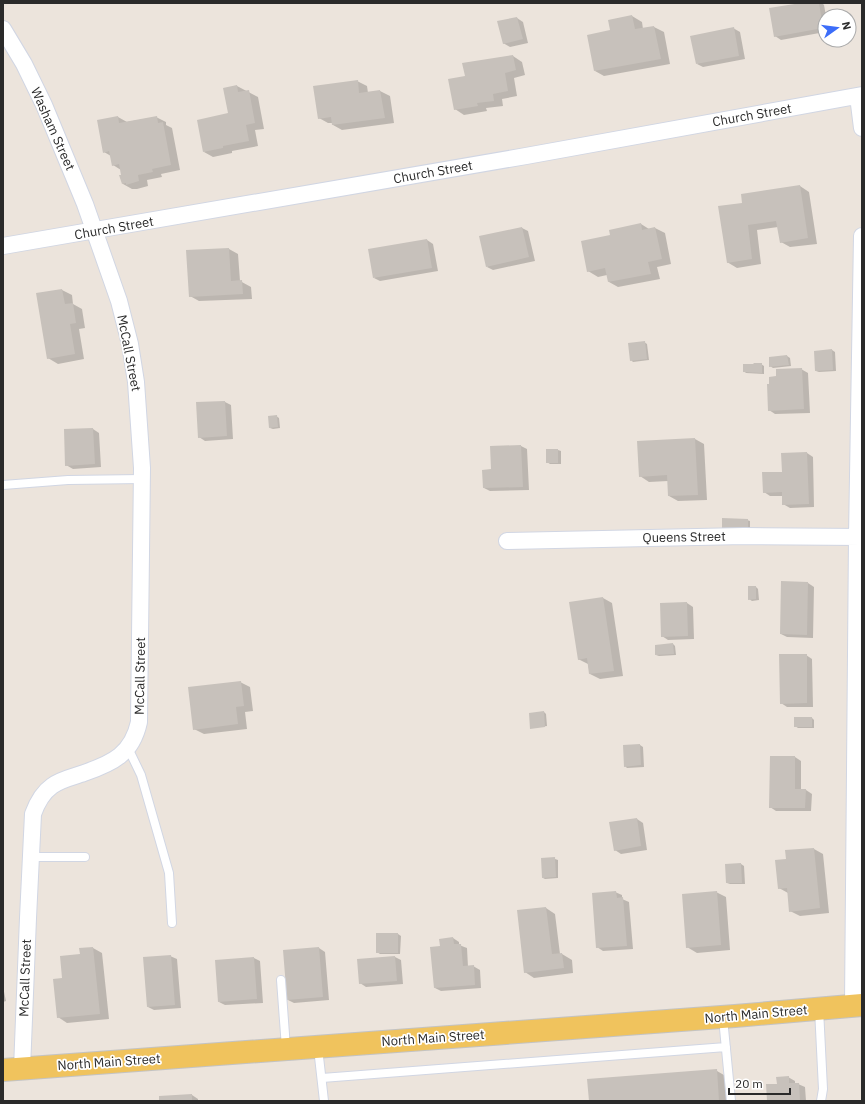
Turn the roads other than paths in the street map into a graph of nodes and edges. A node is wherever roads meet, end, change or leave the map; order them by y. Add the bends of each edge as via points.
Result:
1 (3, 30) edge
2 (860, 95) edge
3 (862, 128) edge
4 (95, 231) junction
5 (862, 236) edge
6 (3, 246) edge
7 (142, 479) junction
8 (3, 485) edge
9 (860, 537) edge
10 (507, 541) dead end
11 (128, 748) junction
12 (31, 857) junction
13 (85, 857) dead end
14 (172, 923) dead end
15 (281, 980) dead end
16 (857, 981) edge
17 (858, 1005) edge
18 (819, 1008) junction
19 (723, 1017) junction
20 (318, 1047) junction
21 (726, 1047) junction
22 (286, 1049) junction
23 (13, 1069) edge
24 (322, 1078) junction
25 (324, 1101) edge
26 (731, 1101) edge
27 (821, 1101) edge

1 - 4 street, Washam Street via 24,64 44,105
2 - 3 street
2 - 4 street, Church Street
4 - 6 street, Church Street
4 - 7 street, McCall Street via 130,344 136,382
5 - 9 street
7 - 8 lane via 68,480
7 - 11 street, McCall Street via 139,722
9 - 10 street, Queens Street via 744,536
9 - 16 street
11 - 12 street, McCall Street via 118,758 62,780 44,793 33,814
11 - 14 lane via 141,775 169,872
12 - 13 lane
12 - 23 street, McCall Street
15 - 22 lane
16 - 17 street
17 - 18 main road, North Main Street
18 - 19 main road, North Main Street
18 - 27 lane
19 - 20 main road, North Main Street
19 - 21 lane
20 - 22 main road, North Main Street
20 - 24 lane
21 - 24 lane
21 - 26 lane
22 - 23 main road, North Main Street
24 - 25 lane

